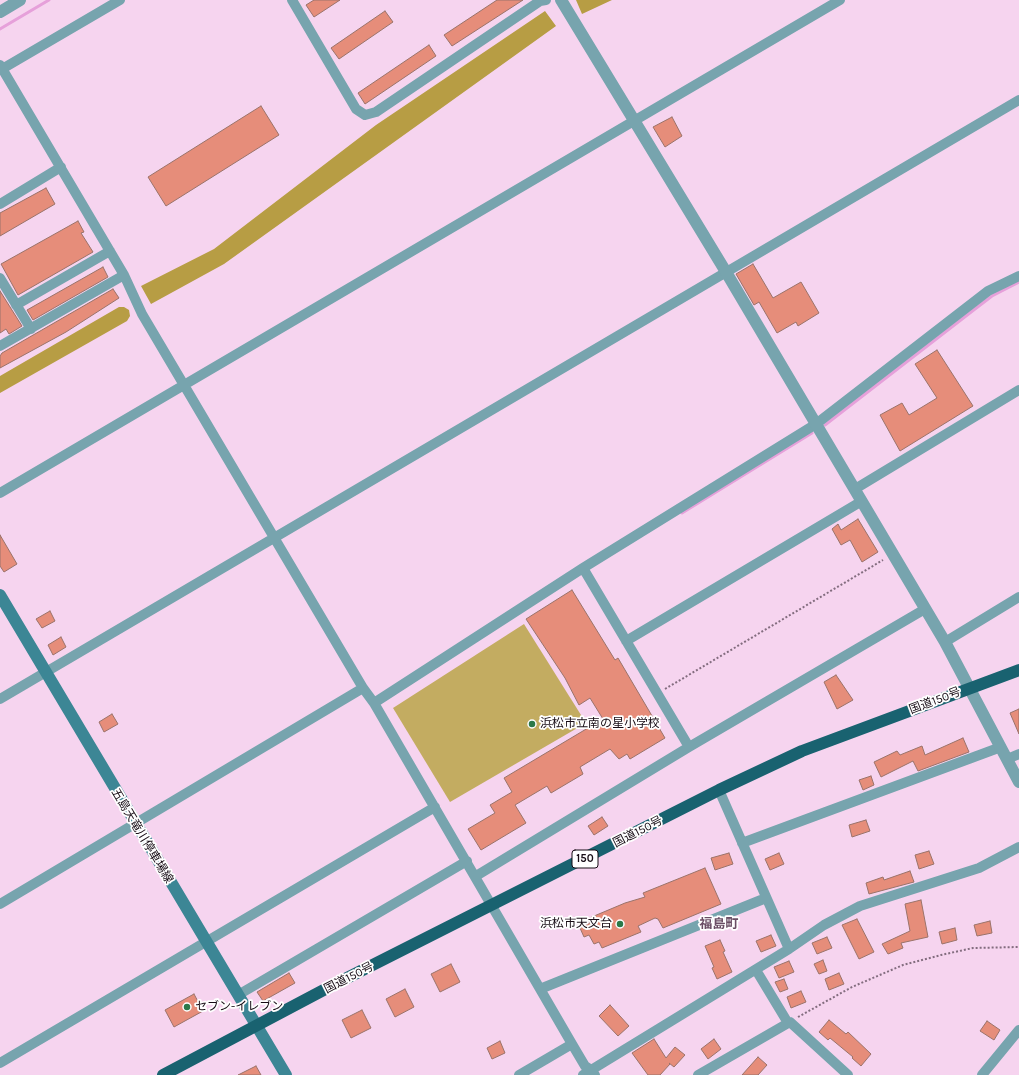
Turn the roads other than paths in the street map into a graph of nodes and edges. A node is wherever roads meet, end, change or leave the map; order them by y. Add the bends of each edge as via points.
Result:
1 (20, 0) edge
2 (120, 0) edge
3 (292, 0) edge
4 (546, 0) edge
5 (561, 0) edge
6 (840, 0) edge
7 (0, 12) edge
8 (1, 67) edge
9 (1019, 100) edge
10 (634, 121) junction
11 (62, 167) junction
12 (0, 204) edge
13 (110, 251) junction
14 (726, 272) junction
15 (124, 275) junction
16 (1019, 276) edge
17 (1, 283) edge
18 (16, 305) junction
19 (31, 329) junction
20 (0, 346) edge
21 (185, 385) junction
22 (1019, 390) edge
23 (816, 424) junction
24 (854, 489) junction
25 (0, 493) edge
26 (862, 501) junction
27 (275, 537) junction
28 (583, 568) junction
29 (0, 595) edge
30 (1019, 597) edge
31 (925, 609) junction
32 (626, 641) junction
33 (945, 642) junction
34 (1019, 670) edge
35 (45, 672) junction
36 (970, 687) junction
37 (363, 688) junction
38 (0, 699) edge
39 (374, 703) junction
40 (689, 747) junction
41 (1001, 747) junction
42 (1019, 754) edge
43 (1007, 759) junction
44 (1019, 782) edge
45 (719, 790) junction
46 (435, 807) junction
47 (135, 824) junction
48 (742, 843) junction
49 (1019, 847) edge
50 (467, 861) junction
51 (476, 876) junction
52 (766, 898) junction
53 (0, 904) edge
54 (492, 906) junction
55 (206, 943) junction
56 (788, 950) junction
57 (756, 970) junction
58 (540, 989) junction
59 (238, 995) junction
60 (789, 1022) junction
61 (257, 1026) junction
62 (1019, 1030) edge
63 (572, 1044) junction
64 (0, 1063) edge
65 (590, 1073) edge
66 (163, 1075) edge
67 (286, 1075) edge
68 (519, 1075) edge
69 (698, 1075) edge
70 (848, 1075) edge
71 (982, 1075) edge

1 - 7 street
2 - 8 street
3 - 4 street via 356,109 364,115 376,112 540,1
5 - 10 street
6 - 10 street
8 - 11 street
9 - 14 street
10 - 14 street
10 - 21 street
11 - 12 street
11 - 13 street
13 - 15 street
13 - 18 street
14 - 23 street
14 - 27 street
15 - 19 street
15 - 21 street via 142,314
16 - 23 street via 988,291
17 - 18 street
18 - 19 street
19 - 20 street
21 - 25 street
21 - 27 street
22 - 24 street
23 - 24 street
23 - 28 street
24 - 26 street
26 - 31 street
26 - 32 street
27 - 35 street
27 - 37 street
28 - 32 street
28 - 39 street
29 - 35 main road, 五島天竜川停車場線
30 - 33 street
31 - 33 street
31 - 40 street
32 - 40 street
33 - 36 street
34 - 36 highway, 国道150号 / 150
35 - 38 street
35 - 47 main road, 五島天竜川停車場線
36 - 41 street
36 - 45 highway, 国道150号 / 150 via 802,751
37 - 39 street
37 - 47 street
39 - 46 street
40 - 51 street
41 - 43 street
41 - 48 street
42 - 43 street
43 - 44 street
45 - 48 street
45 - 54 highway, 国道150号 / 150
46 - 50 street
46 - 55 street
47 - 53 street
47 - 55 main road, 五島天竜川停車場線
48 - 52 street
49 - 56 street via 979,868 860,906 824,925
50 - 51 street
50 - 59 street
51 - 54 street
52 - 56 street
52 - 58 street
54 - 58 street
54 - 61 highway, 国道150号 / 150
55 - 59 main road, 五島天竜川停車場線
55 - 64 street
56 - 57 street
57 - 60 street
57 - 65 street
58 - 63 street
59 - 61 main road, 五島天竜川停車場線
60 - 69 street
60 - 70 street
61 - 66 highway, 国道150号 / 150
61 - 67 main road, 五島天竜川停車場線
62 - 71 street
63 - 65 street
63 - 68 street

